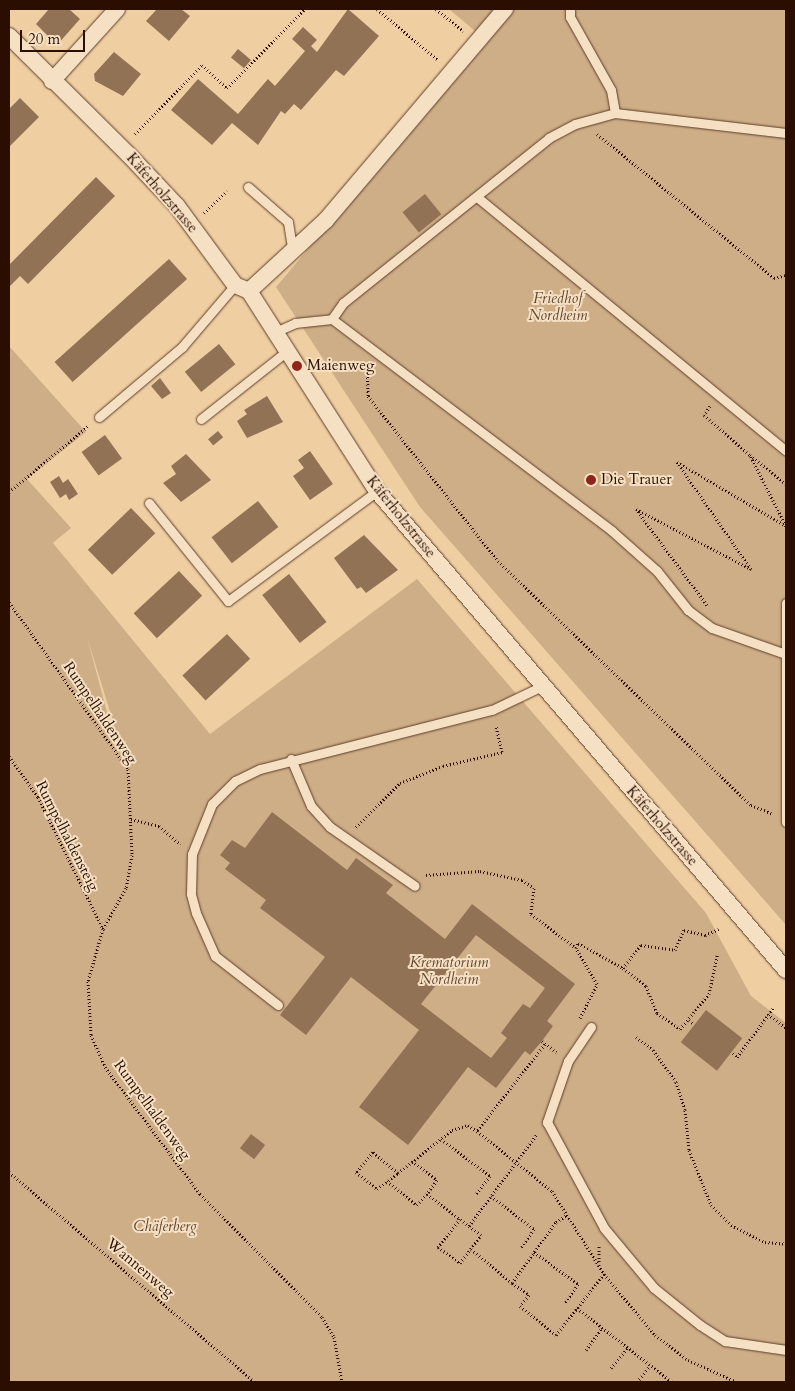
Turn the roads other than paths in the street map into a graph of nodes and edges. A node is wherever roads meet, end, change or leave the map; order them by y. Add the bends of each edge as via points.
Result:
1 (118, 9) edge
2 (505, 9) edge
3 (570, 9) edge
4 (9, 36) edge
5 (52, 81) junction
6 (615, 113) junction
7 (786, 133) edge
8 (248, 187) dead end
9 (477, 197) junction
10 (292, 247) junction
11 (242, 288) junction
12 (332, 319) junction
13 (275, 332) junction
14 (287, 351) junction
15 (99, 417) road end
16 (201, 419) dead end
17 (786, 451) edge
18 (377, 492) junction
19 (149, 503) dead end
20 (786, 603) edge
21 (785, 654) edge
22 (542, 686) junction
23 (292, 759) junction
24 (786, 821) edge
25 (415, 886) road end
26 (786, 970) edge
27 (278, 1005) dead end
28 (591, 1027) dead end
29 (786, 1350) edge

1 - 5 street
2 - 10 street via 326,220
3 - 6 lane via 570,17 611,90
4 - 5 street, Käferholzstrasse
5 - 11 street, Käferholzstrasse via 177,206
6 - 7 lane
6 - 9 lane via 582,122 549,138
8 - 10 lane via 288,222
9 - 12 lane via 343,303
9 - 17 lane
10 - 11 street
11 - 13 street, Käferholzstrasse
11 - 15 lane via 182,347
12 - 13 lane via 295,323
12 - 21 lane via 612,531 658,571 688,610 712,628
13 - 14 street, Käferholzstrasse
14 - 16 lane
14 - 18 street, Käferholzstrasse
18 - 19 lane via 228,601
18 - 22 street, Käferholzstrasse
20 - 21 lane
21 - 24 lane
22 - 23 lane via 492,710
22 - 26 street, Käferholzstrasse
23 - 25 lane via 311,806 346,839
23 - 27 lane via 260,769 223,792 203,818 192,854 191,894 215,956
28 - 29 lane via 568,1062 547,1122 604,1228 654,1288 725,1341

